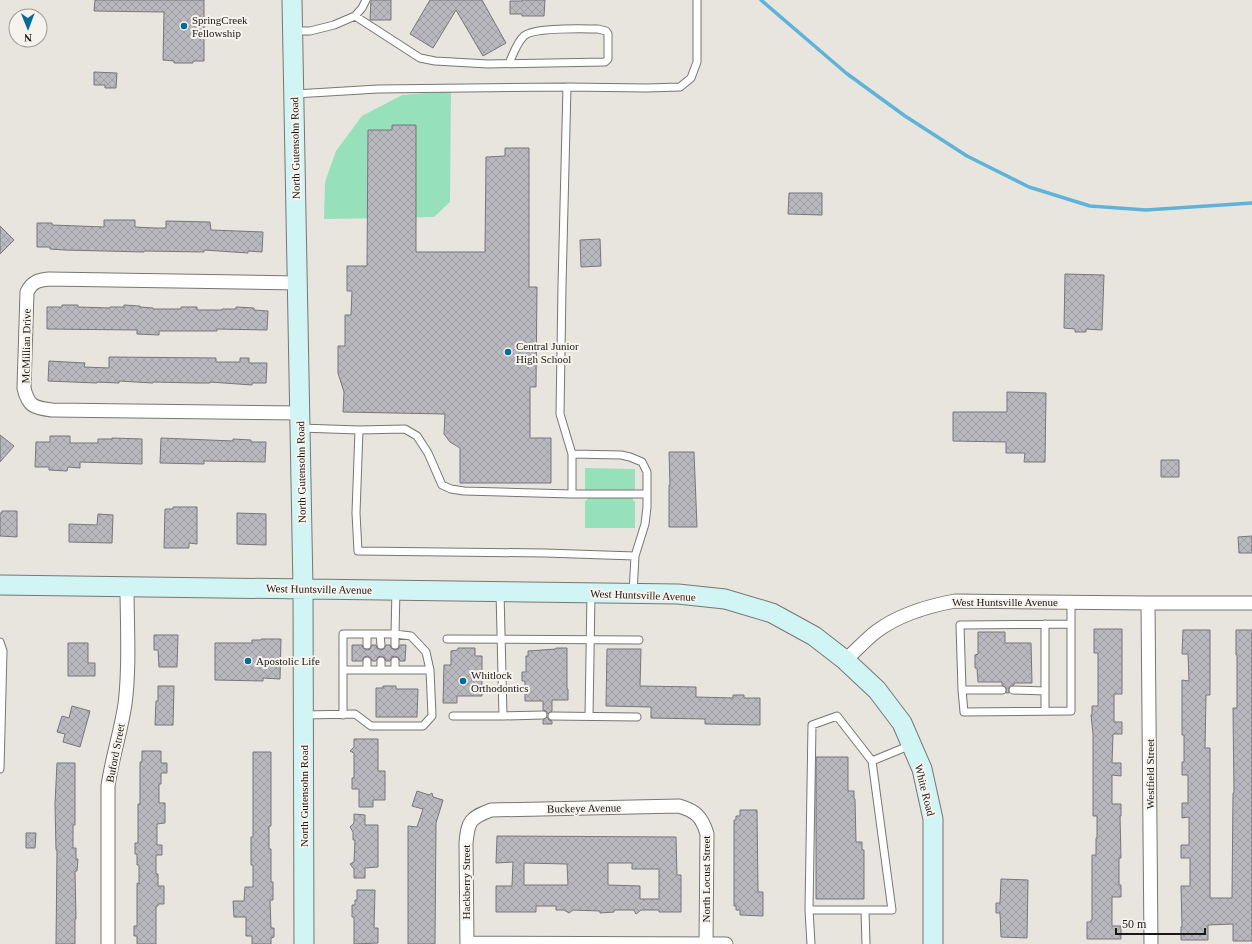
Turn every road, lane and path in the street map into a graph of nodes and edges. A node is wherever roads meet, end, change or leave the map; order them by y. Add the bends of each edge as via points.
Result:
1 (292, 0) edge
2 (366, 0) edge
3 (697, 0) edge
4 (355, 16) junction
5 (292, 31) junction
6 (509, 63) junction
7 (567, 87) junction
8 (294, 94) junction
9 (297, 283) junction
10 (300, 420) junction
11 (359, 430) junction
12 (572, 454) junction
13 (572, 494) junction
14 (647, 494) junction
15 (635, 556) junction
16 (0, 585) edge
17 (127, 587) junction
18 (303, 589) junction
19 (396, 590) junction
20 (500, 592) junction
21 (591, 593) junction
22 (633, 593) junction
23 (1071, 602) junction
24 (1148, 603) junction
25 (1252, 603) edge
26 (1045, 624) junction
27 (1071, 624) junction
28 (367, 634) junction
29 (380, 634) junction
30 (396, 634) junction
31 (447, 639) dead end
32 (501, 639) junction
33 (591, 640) junction
34 (639, 640) dead end
35 (0, 642) edge
36 (367, 645) dead end
37 (380, 645) dead end
38 (395, 645) dead end
39 (845, 660) junction
40 (367, 661) dead end
41 (381, 661) dead end
42 (395, 661) dead end
43 (343, 670) junction
44 (367, 670) junction
45 (381, 670) junction
46 (395, 670) junction
47 (430, 670) junction
48 (962, 690) junction
49 (1002, 690) dead end
50 (1013, 690) dead end
51 (1044, 691) junction
52 (1045, 711) junction
53 (303, 715) junction
54 (343, 715) junction
55 (453, 716) dead end
56 (502, 716) junction
57 (543, 716) dead end
58 (552, 716) dead end
59 (590, 716) junction
60 (636, 717) dead end
61 (911, 745) junction
62 (0, 749) edge
63 (872, 761) junction
64 (0, 769) edge
65 (698, 816) joint
66 (471, 821) joint
67 (809, 910) junction
68 (866, 910) junction
69 (467, 943) edge
70 (108, 944) edge
71 (304, 944) edge
72 (706, 944) edge
73 (726, 944) edge
74 (811, 944) edge
75 (866, 944) edge
76 (933, 944) edge
77 (1151, 944) edge

1 - 5 main road, North Gutensohn Road
2 - 4 lane
3 - 7 lane via 697,62 691,78 680,87
4 - 5 lane via 310,31
4 - 6 lane via 420,58 435,61
5 - 8 main road, North Gutensohn Road
6 - 6 lane via 605,62 608,59 608,34 606,30 598,29 529,32 522,37
7 - 8 lane via 378,88
7 - 12 lane via 560,414
8 - 9 main road, North Gutensohn Road
9 - 10 main road, North Gutensohn Road
9 - 10 street, McMillian Drive via 39,280 31,284 27,292 24,388 26,398 32,405 42,409
10 - 11 lane
10 - 18 main road, North Gutensohn Road
11 - 13 lane via 405,429 417,436 428,453 442,485 451,489
11 - 15 lane via 356,513 358,552
12 - 13 lane
12 - 14 lane via 621,455 642,462 647,472
13 - 14 lane
14 - 15 lane via 645,524
15 - 22 lane
16 - 17 main road, West Huntsville Avenue
17 - 18 main road, West Huntsville Avenue
17 - 70 street, Buford Street via 125,705 108,786
18 - 19 main road, West Huntsville Avenue
18 - 53 main road, North Gutensohn Road
19 - 20 main road, West Huntsville Avenue
19 - 30 lane
20 - 21 main road, West Huntsville Avenue
20 - 32 lane
21 - 22 main road, West Huntsville Avenue
21 - 33 lane
22 - 39 main road, West Huntsville Avenue via 725,599 772,613 814,636
23 - 24 street, West Huntsville Avenue
23 - 27 lane
23 - 39 street, West Huntsville Avenue via 955,601 927,607 902,617 878,631
24 - 25 street, West Huntsville Avenue
24 - 77 street, Westfield Street
26 - 27 lane
26 - 48 lane via 960,625
26 - 51 lane
27 - 52 lane via 1071,711
28 - 29 lane
28 - 36 lane
28 - 43 lane via 343,634
29 - 30 lane
29 - 37 lane
30 - 38 lane
30 - 47 lane via 411,636 426,652
31 - 32 lane
32 - 33 lane
32 - 56 lane
33 - 34 lane
33 - 59 lane
35 - 62 lane via 3,651
39 - 61 main road, White Road via 877,690 902,722
40 - 44 lane
41 - 45 lane
42 - 46 lane
43 - 44 lane
43 - 54 lane
44 - 45 lane
45 - 46 lane
46 - 47 lane
47 - 54 lane via 432,716 423,726 372,726 355,714
48 - 49 lane
48 - 52 lane via 964,712
50 - 51 lane
51 - 52 lane
53 - 54 lane
53 - 71 main road, North Gutensohn Road
55 - 56 lane
56 - 57 lane
58 - 59 lane
59 - 60 lane
61 - 63 lane
61 - 76 main road, White Road via 922,770 933,819
62 - 64 lane
63 - 67 lane via 837,716 812,725
63 - 68 lane via 892,910
65 - 66 street, Buckeye Avenue via 679,806 491,810
65 - 72 street, North Locust Street via 707,834
66 - 69 street, Hackberry Street via 466,843
67 - 68 lane
67 - 74 lane
68 - 75 lane
69 - 72 street
72 - 73 street

